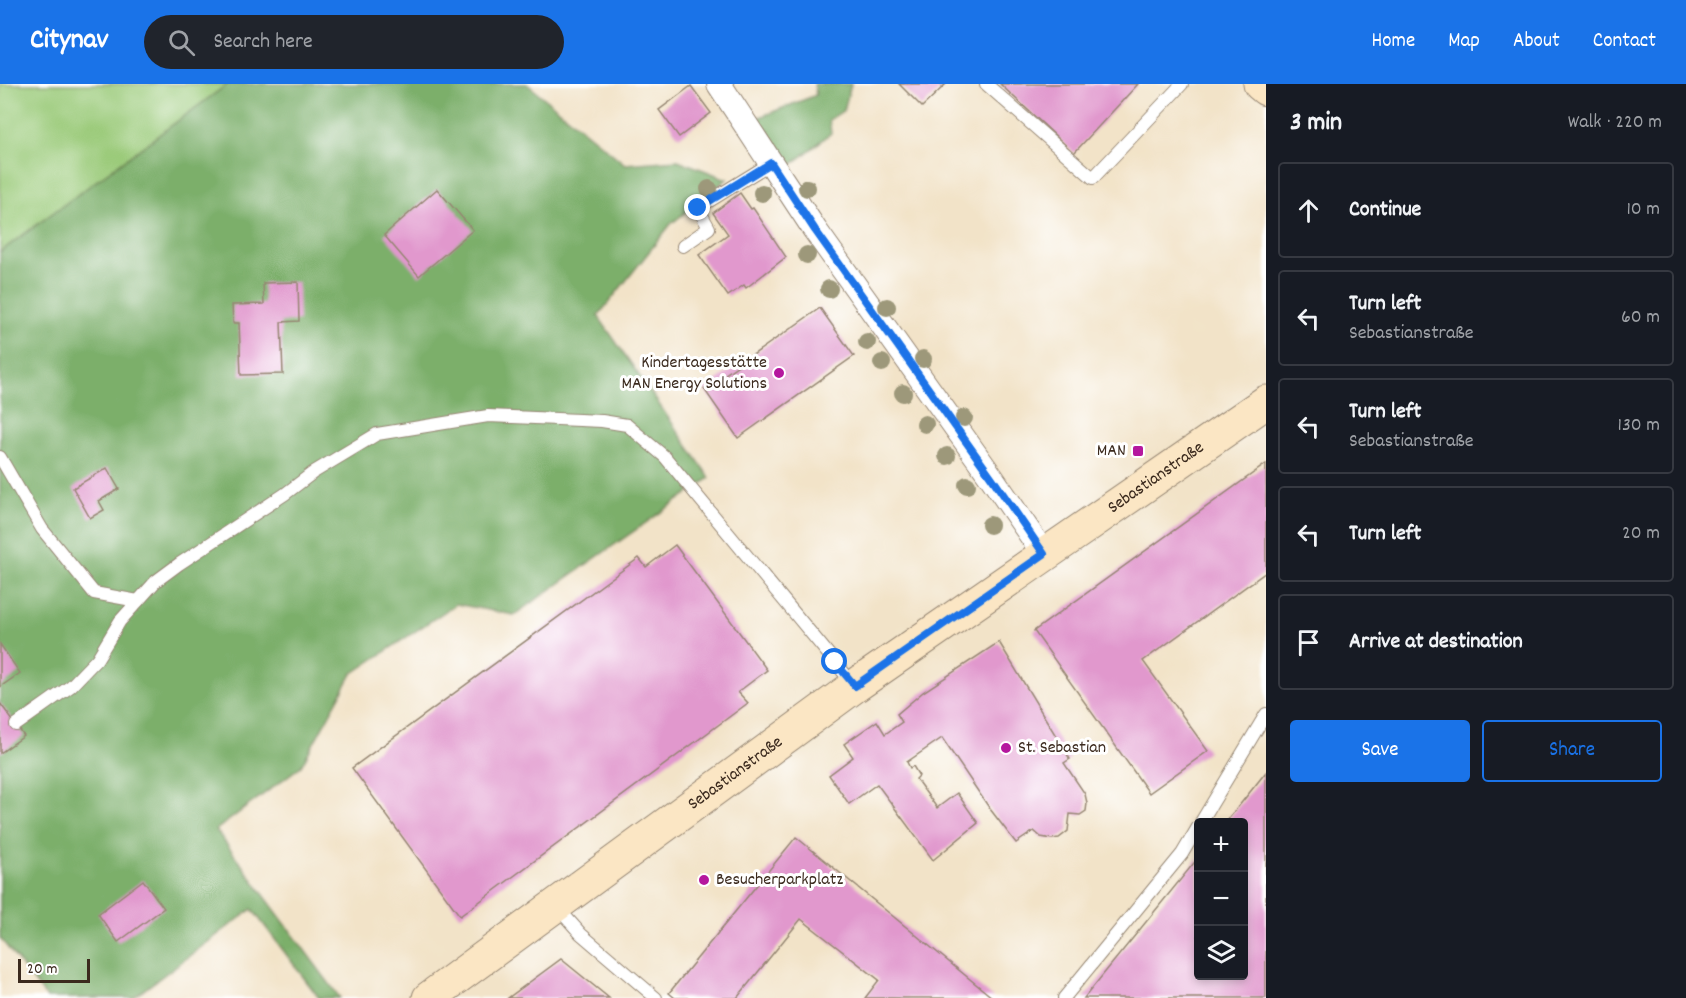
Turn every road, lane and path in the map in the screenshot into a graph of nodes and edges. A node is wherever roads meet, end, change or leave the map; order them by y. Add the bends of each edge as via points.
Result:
1 (719, 84) edge
2 (986, 84) edge
3 (1182, 84) edge
4 (1260, 84) edge
5 (1266, 89) edge
6 (771, 163) junction
7 (683, 246) dead end
8 (1266, 402) edge
9 (0, 457) edge
10 (1044, 554) junction
11 (138, 601) junction
12 (855, 686) junction
13 (1266, 714) edge
14 (16, 725) dead end
15 (1203, 818) edge
16 (1194, 834) edge
17 (556, 905) junction
18 (429, 998) edge
19 (656, 998) edge
20 (1064, 998) edge

1 - 6 street
2 - 3 lane via 1093,178
4 - 5 main road
6 - 7 lane via 698,208 709,228
6 - 10 street
8 - 10 main road, Sebastianstraße
9 - 11 lane via 42,529 94,592
10 - 12 main road, Sebastianstraße
11 - 12 lane via 179,564 377,434 488,416 602,421 627,425 665,457
11 - 14 lane via 120,621 97,659 71,686
12 - 17 main road, Sebastianstraße
13 - 15 lane
16 - 20 lane via 1182,854
17 - 18 main road, Sebastianstraße
17 - 19 lane via 581,934

